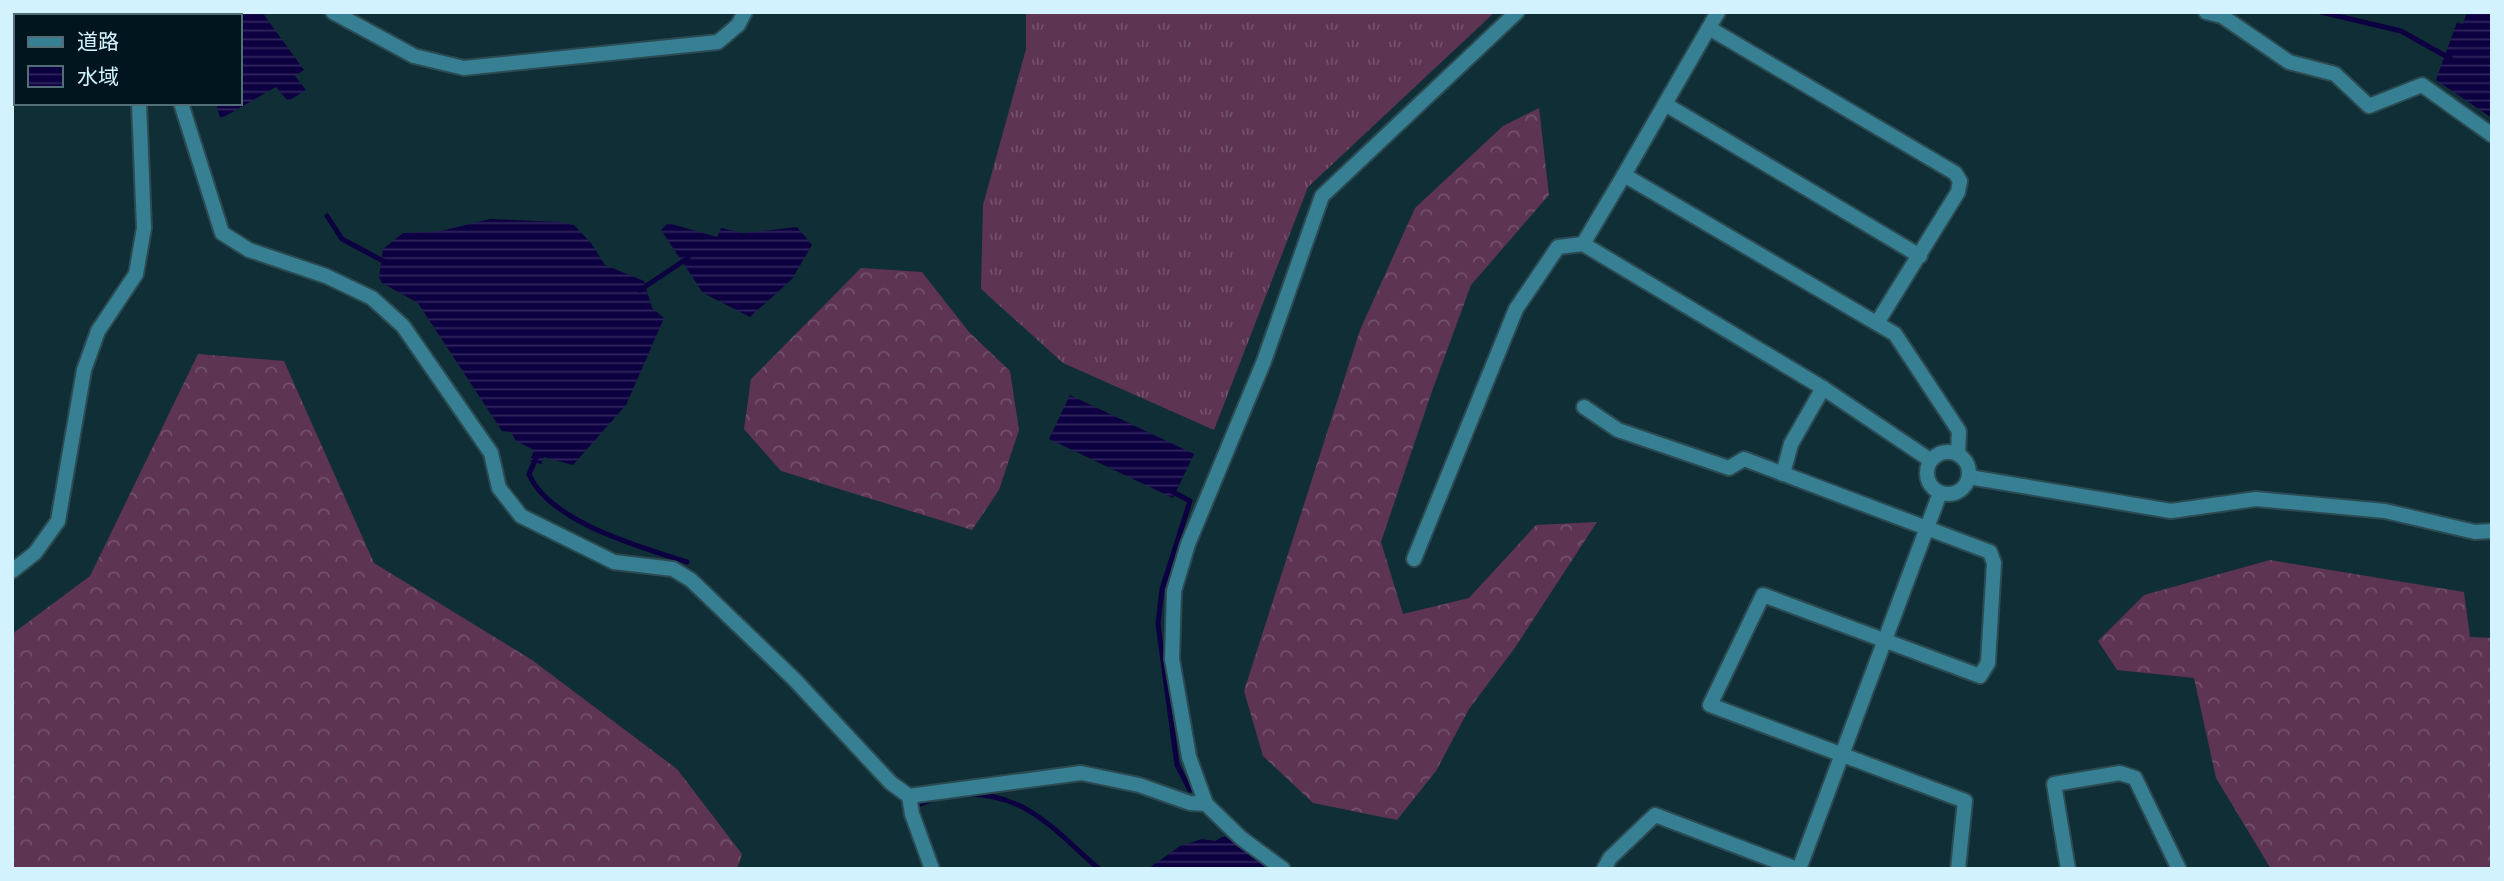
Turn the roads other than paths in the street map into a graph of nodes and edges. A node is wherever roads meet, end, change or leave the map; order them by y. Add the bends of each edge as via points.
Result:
1 (333, 12) edge
2 (746, 12) edge
3 (1517, 12) edge
4 (1718, 12) edge
5 (2206, 12) edge
6 (1709, 28) junction
7 (1665, 104) junction
8 (139, 105) edge
9 (182, 105) edge
10 (2492, 135) edge
11 (1624, 175) junction
12 (1583, 244) junction
13 (1920, 256) junction
14 (1877, 323) junction
15 (1824, 388) junction
16 (1584, 407) dead end
17 (1958, 454) junction
18 (1930, 460) junction
19 (1783, 474) junction
20 (1969, 477) junction
21 (1940, 493) junction
22 (1926, 529) junction
23 (2492, 531) edge
24 (1414, 559) dead end
25 (12, 572) edge
26 (1884, 641) junction
27 (1842, 755) junction
28 (909, 796) junction
29 (1206, 804) junction
30 (933, 869) edge
31 (1283, 869) edge
32 (1604, 869) edge
33 (1798, 869) edge
34 (1958, 869) edge
35 (2068, 869) edge
36 (2179, 869) edge

1 - 2 street via 414,56 464,68 718,42
3 - 29 street via 1322,196 1264,361 1188,544 1174,591 1172,659 1189,757
4 - 6 street
5 - 10 street via 2222,16 2289,62 2335,74 2369,106 2422,85
6 - 7 street
6 - 13 street via 1955,173 1960,181 1958,192
7 - 11 street
7 - 13 street
8 - 25 street via 144,228 136,274 98,331 84,370 58,521 35,553
9 - 28 street via 222,233 249,250 326,276 372,298 429,359 491,453 499,488 521,516 614,562 673,569 691,580
11 - 12 street
11 - 14 street
12 - 15 street
12 - 24 street via 1558,247 1516,309
13 - 14 street
14 - 17 street via 1895,334 1959,431
15 - 18 street
15 - 19 street via 1791,444
16 - 19 street via 1618,430 1728,468 1744,459
17 - 18 street via 1946,451
17 - 20 street via 1967,463
18 - 21 street via 1927,478
19 - 22 street
20 - 21 street via 1958,492
20 - 23 street via 2171,511 2256,499 2385,511 2475,532
21 - 22 street
22 - 26 street
22 - 26 street via 1990,552 1994,563 1988,663 1980,676
26 - 27 street
26 - 27 street via 1763,595 1710,705
27 - 33 street
27 - 34 street via 1965,801
28 - 29 street via 1081,773
28 - 30 street
29 - 31 street
32 - 33 street via 1654,815
35 - 36 street via 2054,784 2120,773 2135,778

